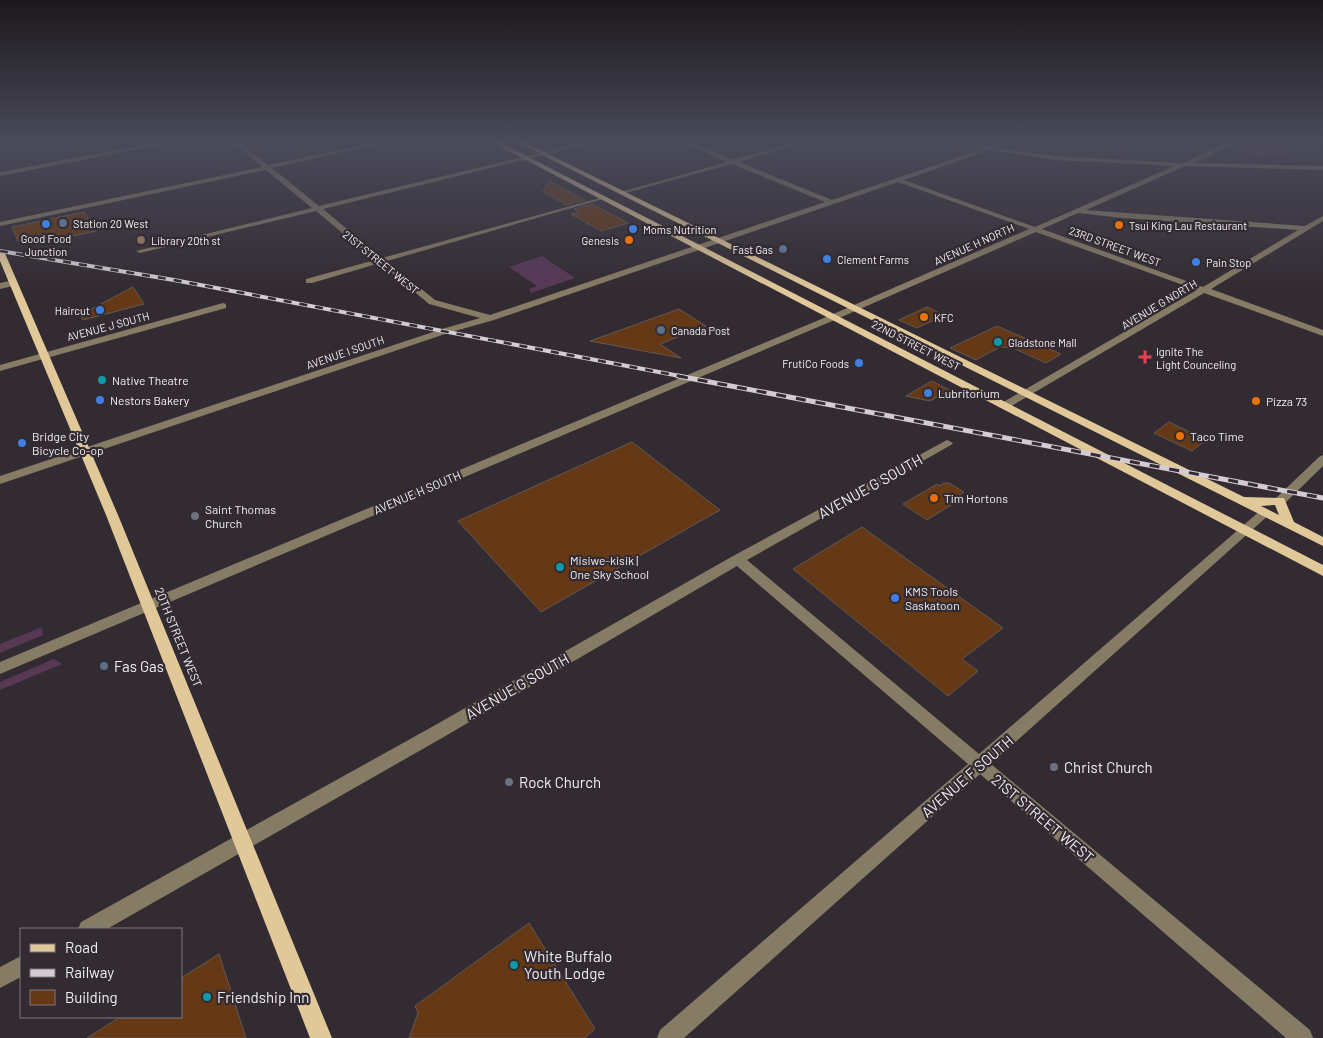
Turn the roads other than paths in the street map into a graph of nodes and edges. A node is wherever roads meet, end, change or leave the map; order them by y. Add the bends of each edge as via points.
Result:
1 (155, 191) edge
2 (295, 191) edge
3 (390, 191) edge
4 (588, 191) edge
5 (620, 191) edge
6 (629, 191) edge
7 (806, 191) edge
8 (864, 191) edge
9 (931, 191) edge
10 (1123, 191) edge
11 (623, 193) junction
12 (601, 198) junction
13 (832, 202) junction
14 (317, 209) junction
15 (1079, 211) junction
16 (1323, 218) edge
17 (0, 224) edge
18 (1306, 228) junction
19 (1323, 228) edge
20 (1036, 229) junction
21 (718, 241) junction
22 (698, 248) junction
23 (0, 251) edge
24 (140, 251) dead end
25 (379, 260) junction
26 (309, 281) dead end
27 (14, 283) junction
28 (0, 286) edge
29 (1203, 290) junction
30 (223, 306) dead end
31 (854, 308) junction
32 (834, 317) junction
33 (491, 318) junction
34 (1323, 333) edge
35 (44, 356) junction
36 (0, 368) edge
37 (1025, 394) junction
38 (1004, 406) junction
39 (947, 443) dead end
40 (85, 451) junction
41 (1323, 459) edge
42 (0, 480) edge
43 (1235, 498) junction
44 (1280, 501) junction
45 (1265, 513) junction
46 (1288, 524) junction
47 (1244, 531) junction
48 (1323, 542) edge
49 (738, 559) junction
50 (1323, 571) edge
51 (148, 606) junction
52 (0, 668) edge
53 (980, 764) junction
54 (243, 843) junction
55 (90, 928) edge
56 (20, 967) edge
57 (0, 978) edge
58 (321, 1038) edge
59 (668, 1038) edge
60 (1302, 1038) edge

1 - 17 street
2 - 14 street, 21ST STREET WEST
3 - 14 street
4 - 12 main road, 22ND STREET WEST
5 - 11 main road, 22ND STREET WEST
6 - 11 street
7 - 13 street
8 - 13 street, AVENUE I SOUTH
9 - 20 street, 23RD STREET WEST
10 - 15 street, AVENUE H NORTH
11 - 21 main road, 22ND STREET WEST
12 - 22 main road, 22ND STREET WEST
12 - 25 street
13 - 21 street, AVENUE I SOUTH
14 - 24 street
14 - 25 street, 21ST STREET WEST
15 - 18 street
15 - 20 street, AVENUE H NORTH
16 - 18 street, AVENUE G NORTH
18 - 19 street
18 - 29 street, AVENUE G NORTH
20 - 29 street, 23RD STREET WEST
20 - 31 street, AVENUE H NORTH
21 - 22 street, AVENUE I SOUTH
21 - 31 main road, 22ND STREET WEST
22 - 32 main road, 22ND STREET WEST
22 - 33 street, AVENUE I SOUTH
23 - 27 main road, 20TH STREET WEST
25 - 26 street
25 - 33 street, 21ST STREET WEST via 432,302
27 - 28 street
27 - 35 main road, 20TH STREET WEST
29 - 34 street, 23RD STREET WEST
29 - 37 street, AVENUE G NORTH
30 - 35 street, AVENUE J SOUTH
31 - 32 street, AVENUE H NORTH
31 - 37 main road, 22ND STREET WEST
32 - 38 main road, 22ND STREET WEST
32 - 51 street, AVENUE H SOUTH
33 - 40 street, AVENUE I SOUTH
35 - 36 street, AVENUE J SOUTH
35 - 40 main road, 20TH STREET WEST
37 - 38 street, AVENUE G NORTH
37 - 43 main road, 22ND STREET WEST
38 - 47 main road, 22ND STREET WEST
39 - 49 street, AVENUE G SOUTH
40 - 42 street, AVENUE I SOUTH
40 - 51 main road, 20TH STREET WEST
41 - 44 street
43 - 44 main road
43 - 45 main road, 22ND STREET WEST
44 - 46 main road
45 - 46 main road, 22ND STREET WEST
45 - 47 street, AVENUE F SOUTH
46 - 48 main road, 22ND STREET WEST
47 - 50 main road, 22ND STREET WEST
47 - 53 street, AVENUE F SOUTH
49 - 53 street, 21ST STREET WEST
49 - 54 street, AVENUE G SOUTH
51 - 52 street, AVENUE H SOUTH
51 - 54 main road, 20TH STREET WEST
53 - 59 street, AVENUE F SOUTH
53 - 60 street, 21ST STREET WEST
54 - 55 street, AVENUE G SOUTH
54 - 58 main road, 20TH STREET WEST
56 - 57 street

